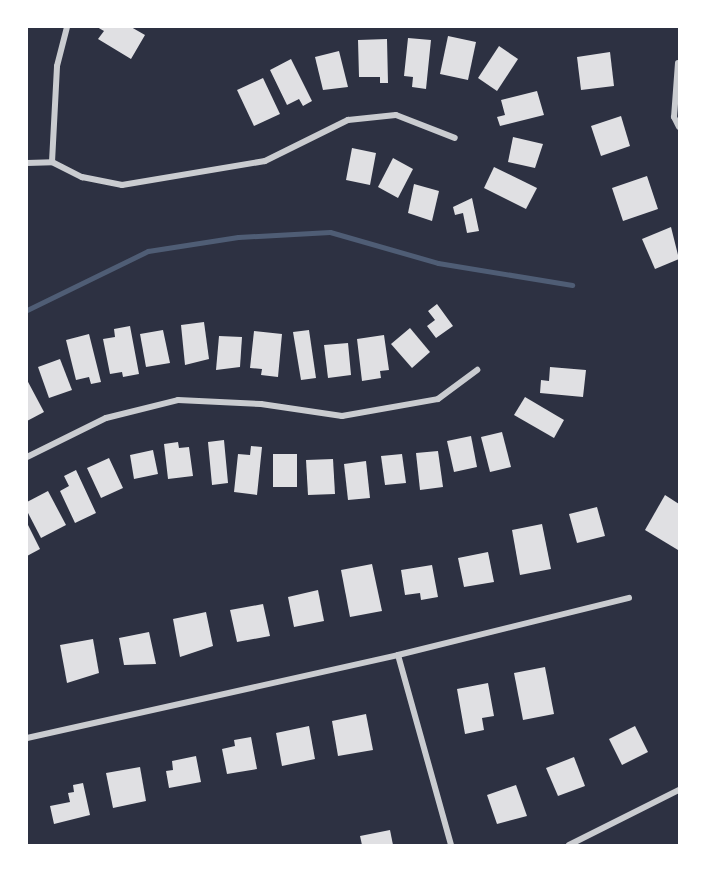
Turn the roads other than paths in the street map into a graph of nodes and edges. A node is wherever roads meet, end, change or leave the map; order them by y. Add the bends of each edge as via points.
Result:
1 (68, 27) edge
2 (678, 63) edge
3 (679, 127) edge
4 (455, 138) dead end
5 (52, 162) junction
6 (27, 163) edge
7 (477, 370) dead end
8 (27, 457) edge
9 (629, 598) dead end
10 (398, 655) junction
11 (27, 738) edge
12 (679, 790) edge
13 (451, 845) edge
14 (569, 845) edge

1 - 5 street via 57,66
2 - 3 street via 674,117
4 - 5 street via 396,115 348,120 265,160 122,185 82,177
5 - 6 street
7 - 8 street via 438,399 342,416 261,404 178,400 106,418
9 - 10 street
10 - 11 street
10 - 13 street
12 - 14 street

